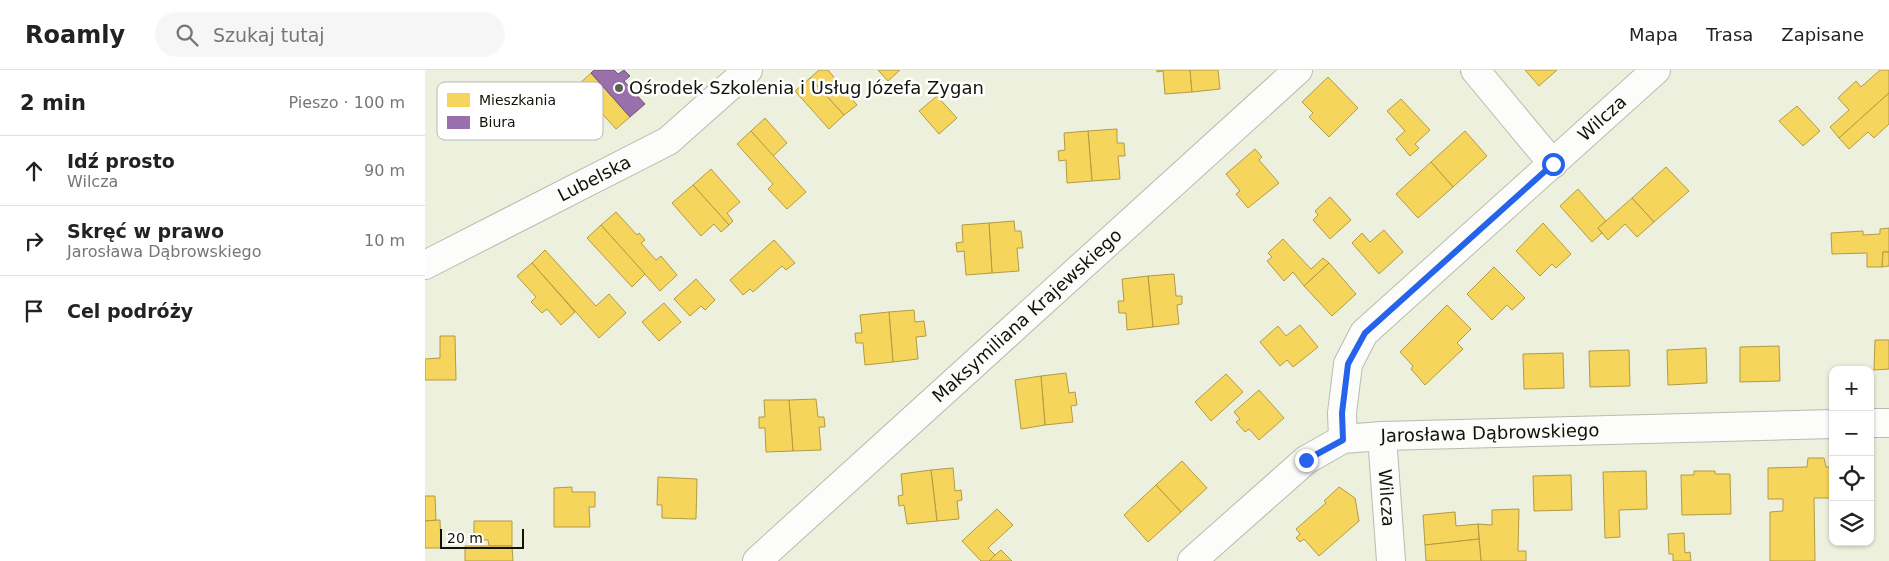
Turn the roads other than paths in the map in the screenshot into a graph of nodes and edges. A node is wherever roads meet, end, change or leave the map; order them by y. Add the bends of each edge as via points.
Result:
1 (748, 70) edge
2 (1298, 70) edge
3 (1475, 70) edge
4 (1657, 70) edge
5 (1553, 164) junction
6 (425, 265) edge
7 (1874, 423) edge
8 (1889, 423) edge
9 (1829, 424) edge
10 (1382, 436) junction
11 (1343, 440) junction
12 (757, 561) edge
13 (1192, 561) edge
14 (1391, 561) edge

1 - 6 street, Lubelska via 668,141
2 - 12 street, Maksymiliana Krajewskiego
3 - 5 street
4 - 5 street, Wilcza
5 - 11 street, Wilcza via 1365,333 1348,364 1342,413
7 - 8 street
9 - 10 street, Jarosława Dąbrowskiego
10 - 11 street, Jarosława Dąbrowskiego
10 - 14 street, Wilcza
11 - 13 street, Jarosława Dąbrowskiego via 1306,460

